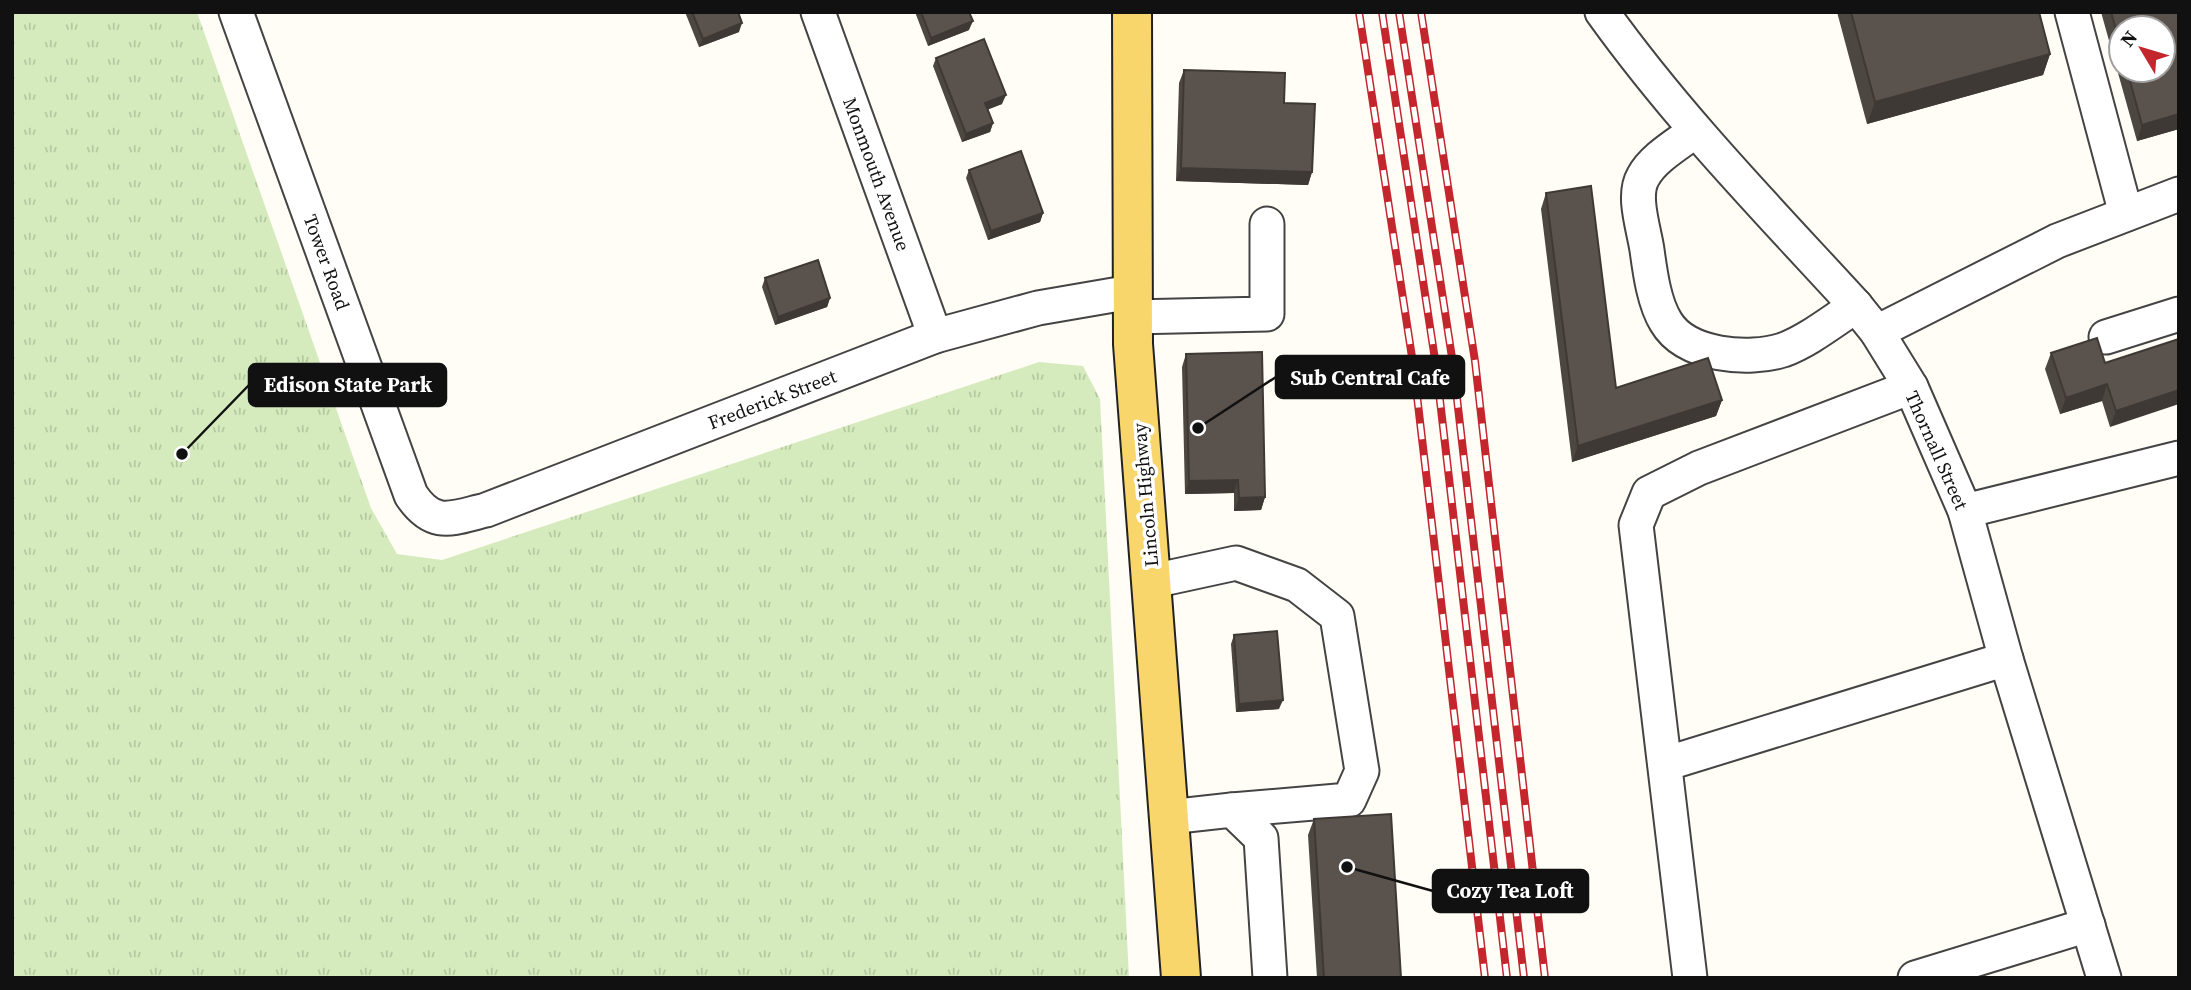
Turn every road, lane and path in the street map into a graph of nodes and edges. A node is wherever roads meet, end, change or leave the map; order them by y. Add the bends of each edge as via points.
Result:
1 (236, 12) edge
2 (818, 12) edge
3 (1132, 12) edge
4 (1602, 12) edge
5 (2072, 12) edge
6 (1695, 131) junction
7 (2179, 194) edge
8 (2126, 214) junction
9 (1267, 224) dead end
10 (1131, 304) junction
11 (1856, 306) junction
12 (2179, 314) edge
13 (1877, 332) junction
14 (935, 336) junction
15 (2106, 337) dead end
16 (1910, 387) junction
17 (2179, 458) edge
18 (421, 509) joint
19 (1965, 512) junction
20 (1153, 581) junction
21 (2006, 659) junction
22 (1665, 764) junction
23 (1233, 810) junction
24 (1169, 817) junction
25 (2088, 925) junction
26 (1181, 978) edge
27 (1270, 978) edge
28 (1690, 978) edge
29 (1915, 978) edge
30 (2104, 978) edge

1 - 18 street, Tower Road via 407,482
2 - 14 street, Monmouth Avenue
3 - 10 main road, Lincoln Highway
4 - 6 street, Thornall Street
5 - 8 street
6 - 11 street, Thornall Street
6 - 11 street via 1651,166 1638,192 1666,324 1691,343 1746,357 1785,349
7 - 8 street
8 - 13 street via 2057,241
9 - 10 street, Frederick Street via 1267,314
10 - 14 street, Frederick Street via 1038,308
10 - 20 main road, Lincoln Highway
11 - 13 street, Thornall Street
12 - 15 street
13 - 16 street, Thornall Street
14 - 18 street, Frederick Street via 486,510 435,519
16 - 19 street, Thornall Street
16 - 22 street via 1699,468 1649,494 1636,525
17 - 19 street
19 - 21 street, Thornall Street
20 - 23 street via 1236,563 1297,585 1337,616 1362,771 1349,800
20 - 24 main road, Lincoln Highway
21 - 22 street
21 - 25 street, Thornall Street
22 - 28 street
23 - 24 street
23 - 27 street via 1261,838
24 - 26 main road, Lincoln Highway
25 - 29 street
25 - 30 street, Thornall Street

